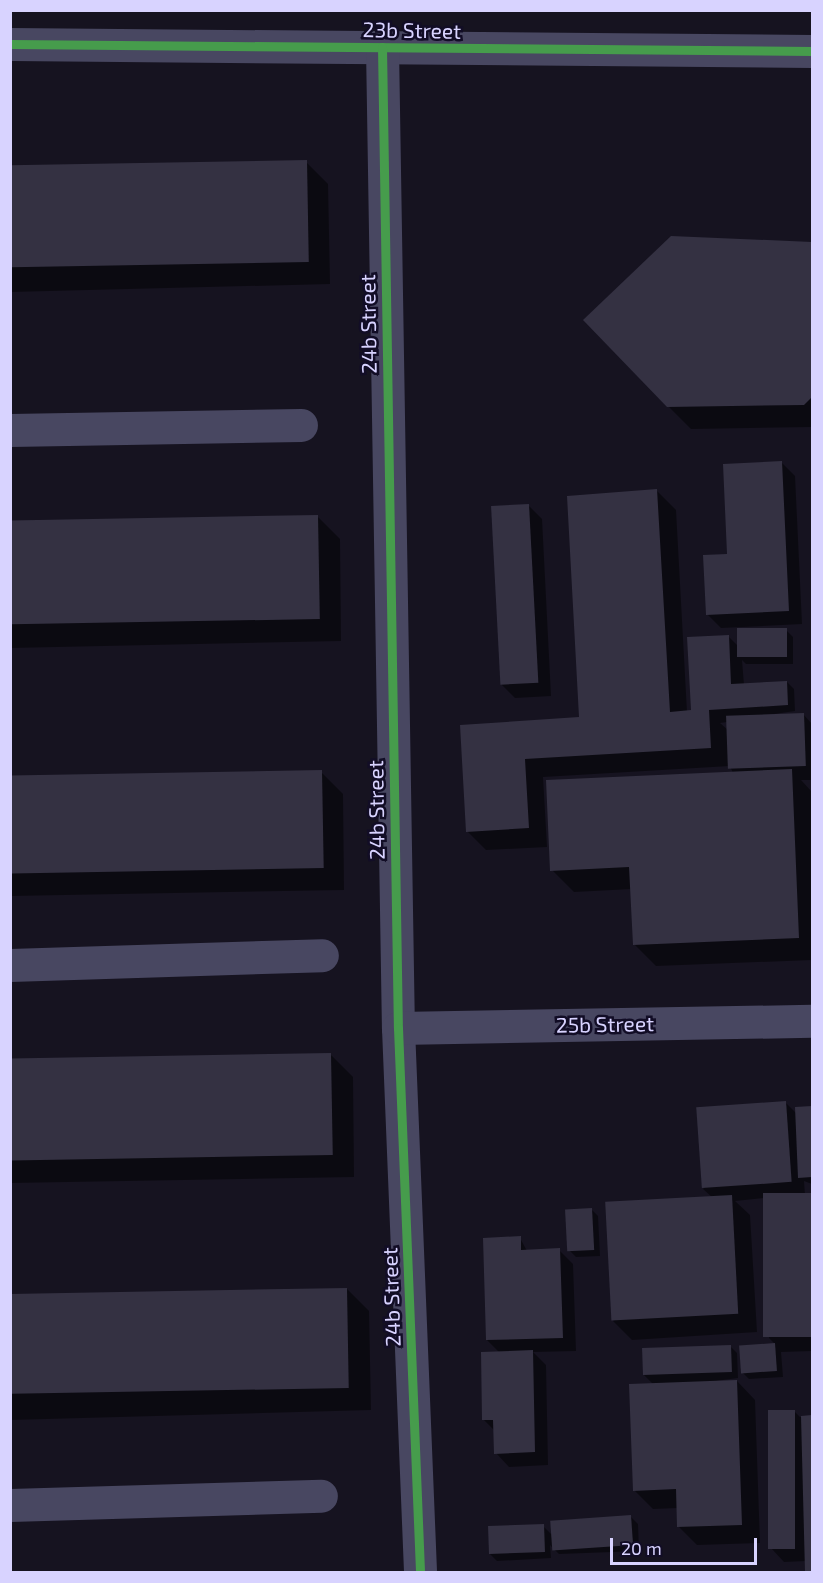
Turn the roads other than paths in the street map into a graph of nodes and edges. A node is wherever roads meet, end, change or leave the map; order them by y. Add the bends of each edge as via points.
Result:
1 (10, 44) edge
2 (382, 47) junction
3 (813, 51) edge
4 (300, 425) dead end
5 (10, 429) edge
6 (322, 956) dead end
7 (10, 965) edge
8 (813, 1021) edge
9 (398, 1028) junction
10 (321, 1496) dead end
11 (10, 1505) edge
12 (420, 1572) edge

1 - 2 street, 23b Street
2 - 3 street, 23b Street
2 - 9 street, 24b Street
4 - 5 street
6 - 7 street
8 - 9 street, 25b Street
9 - 12 street, 24b Street
10 - 11 street

